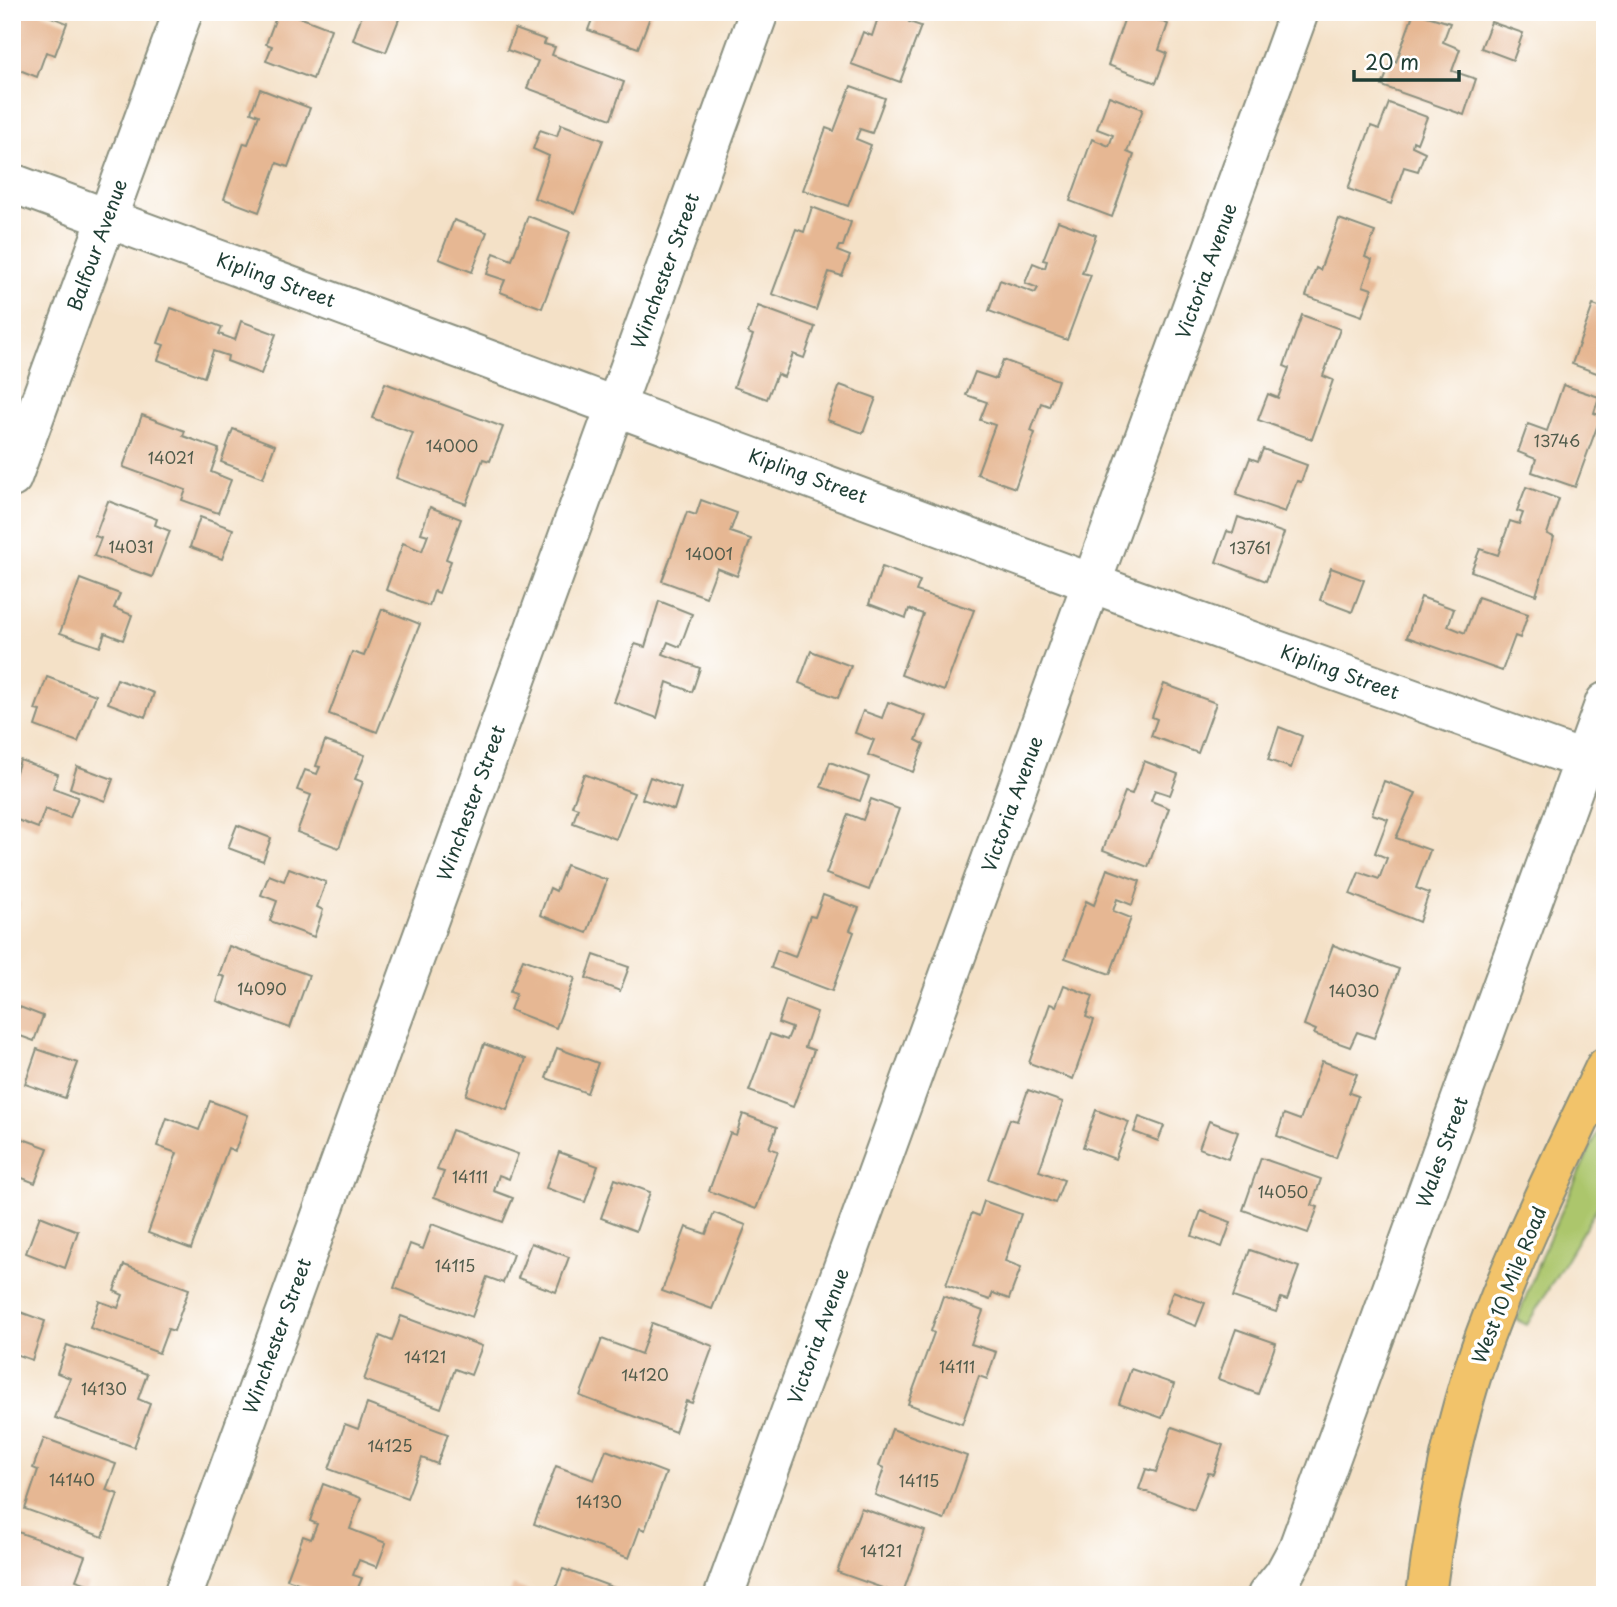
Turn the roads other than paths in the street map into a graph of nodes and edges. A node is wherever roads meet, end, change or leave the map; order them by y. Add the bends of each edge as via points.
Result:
1 (183, 12) edge
2 (759, 12) edge
3 (1299, 12) edge
4 (12, 183) edge
5 (107, 217) junction
6 (616, 406) junction
7 (12, 478) edge
8 (1093, 582) junction
9 (1605, 702) edge
10 (1594, 764) edge
11 (1605, 1067) edge
12 (183, 1595) edge
13 (724, 1595) edge
14 (1267, 1595) edge
15 (1426, 1595) edge

1 - 5 street, Balfour Avenue
2 - 6 street, Winchester Street
3 - 8 street, Victoria Avenue
4 - 5 street, Kipling Street
5 - 6 street, Kipling Street
5 - 7 street, Balfour Avenue
6 - 8 street, Kipling Street
6 - 12 street, Winchester Street
8 - 10 street, Kipling Street
8 - 13 street, Victoria Avenue
9 - 10 street, Wales Street
10 - 14 street, Wales Street via 1298,1548
11 - 15 main road, West 10 Mile Road via 1490,1322 1461,1413

